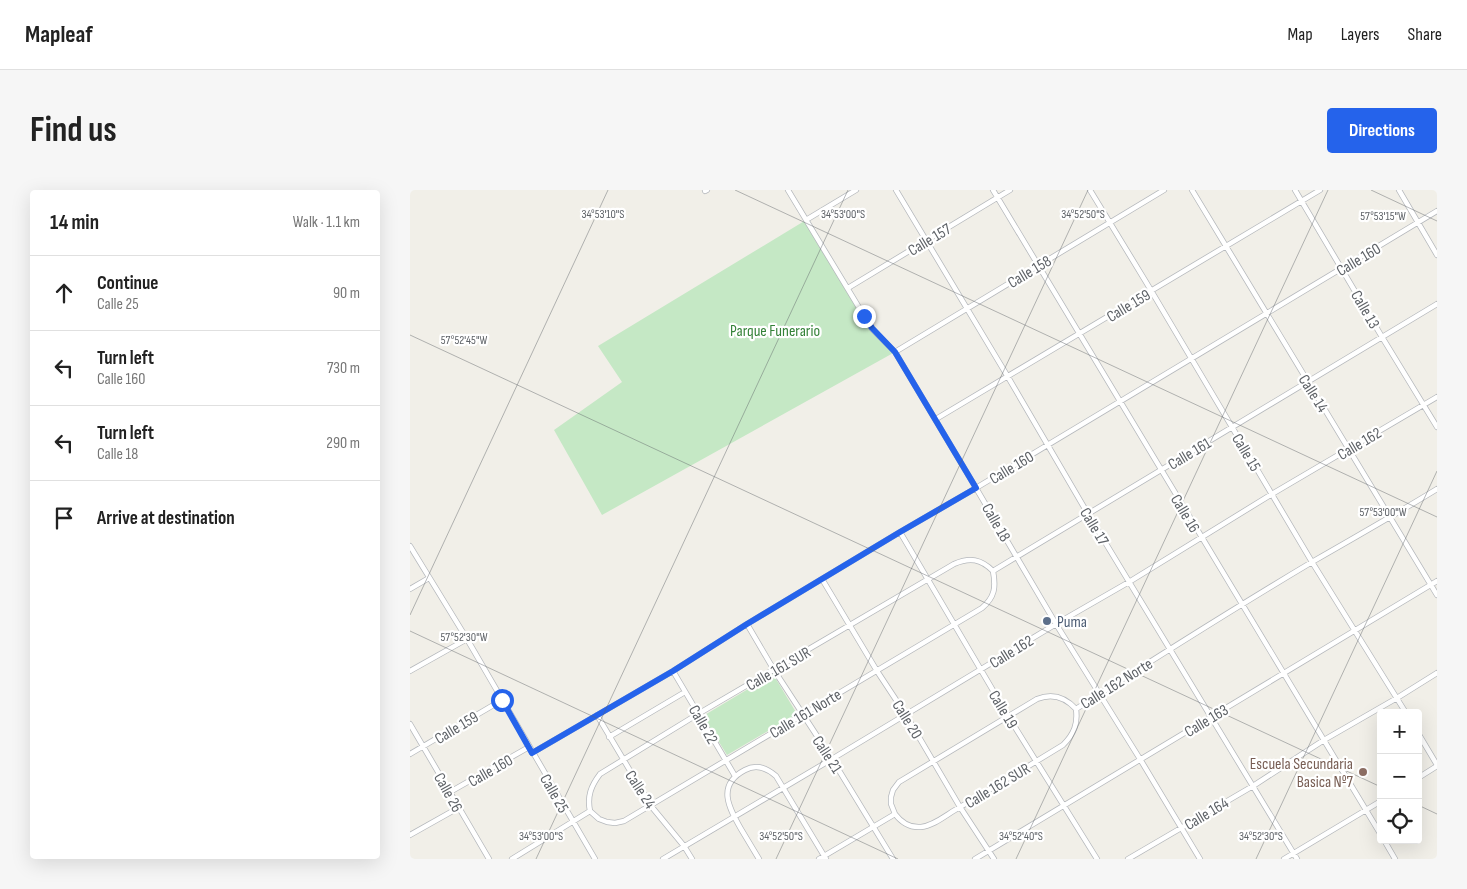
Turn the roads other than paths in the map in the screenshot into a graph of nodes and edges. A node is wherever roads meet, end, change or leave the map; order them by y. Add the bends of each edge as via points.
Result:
1 (788, 190) edge
2 (856, 190) edge
3 (896, 190) edge
4 (993, 190) edge
5 (1010, 190) edge
6 (1090, 190) edge
7 (1164, 190) edge
8 (1192, 190) edge
9 (1295, 190) edge
10 (1320, 190) edge
11 (1398, 190) edge
12 (998, 198) junction
13 (1302, 201) junction
14 (1437, 211) edge
15 (806, 220) junction
16 (1109, 222) junction
17 (1418, 223) junction
18 (926, 241) junction
19 (1226, 247) junction
20 (1437, 255) edge
21 (1038, 266) junction
22 (1343, 269) junction
23 (848, 288) junction
24 (1151, 291) junction
25 (1437, 304) edge
26 (966, 308) junction
27 (1266, 314) junction
28 (1080, 334) junction
29 (1382, 336) junction
30 (895, 352) junction
31 (1190, 358) junction
32 (1008, 378) junction
33 (1307, 382) junction
34 (1437, 397) edge
35 (1120, 401) junction
36 (1424, 405) junction
37 (936, 419) junction
38 (1437, 426) edge
39 (1232, 427) junction
40 (1047, 445) junction
41 (1350, 449) junction
42 (1160, 470) junction
43 (976, 488) junction
44 (1437, 489) edge
45 (1272, 494) junction
46 (1088, 514) junction
47 (1390, 518) junction
48 (900, 532) junction
49 (1201, 538) junction
50 (410, 546) edge
51 (1017, 557) junction
52 (1312, 562) junction
53 (993, 571) junction
54 (429, 578) junction
55 (822, 579) junction
56 (927, 579) junction
57 (1437, 581) edge
58 (1129, 582) junction
59 (1431, 585) junction
60 (410, 589) edge
61 (1437, 595) edge
62 (1242, 605) junction
63 (747, 624) junction
64 (1056, 624) junction
65 (955, 625) junction
66 (850, 626) junction
67 (1355, 630) junction
68 (467, 639) junction
69 (1169, 649) junction
70 (774, 670) junction
71 (981, 670) junction
72 (410, 671) edge
73 (673, 671) junction
74 (877, 671) junction
75 (1283, 673) junction
76 (1437, 673) edge
77 (685, 692) junction
78 (1100, 694) junction
79 (1397, 698) junction
80 (502, 700) junction
81 (1076, 709) junction
82 (1404, 709) edge
83 (698, 714) junction
84 (597, 715) junction
85 (802, 715) junction
86 (906, 715) junction
87 (1008, 716) junction
88 (1211, 718) junction
89 (410, 724) edge
90 (609, 738) junction
91 (1324, 740) junction
92 (1422, 740) edge
93 (423, 746) junction
94 (529, 747) junction
95 (532, 753) junction
96 (410, 754) edge
97 (832, 759) junction
98 (1140, 759) junction
99 (623, 760) junction
100 (725, 760) junction
101 (933, 760) junction
102 (1037, 761) junction
103 (1437, 766) edge
104 (1422, 775) edge
105 (735, 776) junction
106 (784, 786) junction
107 (1253, 786) junction
108 (450, 792) junction
109 (1377, 803) edge
110 (651, 806) junction
111 (1064, 806) junction
112 (960, 807) junction
113 (458, 808) junction
114 (1366, 810) junction
115 (590, 811) junction
116 (895, 814) junction
117 (734, 817) junction
118 (572, 822) junction
119 (873, 826) junction
120 (1180, 828) junction
121 (1377, 828) edge
122 (410, 835) edge
123 (1386, 844) edge
124 (684, 846) junction
125 (989, 850) junction
126 (1294, 853) junction
127 (825, 857) edge
128 (489, 859) edge
129 (512, 859) edge
130 (595, 859) edge
131 (663, 859) edge
132 (692, 859) edge
133 (759, 859) edge
134 (819, 859) edge
135 (893, 859) edge
136 (975, 859) edge
137 (994, 859) edge
138 (1096, 859) edge
139 (1128, 859) edge
140 (1200, 859) edge
141 (1284, 859) edge
142 (1297, 859) edge
143 (1395, 859) edge

1 - 15 street, Calle 18
2 - 15 street
3 - 18 street, Calle 17
4 - 12 street, Calle 16
5 - 12 street, Calle 157
6 - 16 street, Calle 15
7 - 16 street, Calle 158
8 - 19 street, Calle 14
9 - 13 street, Calle 13
10 - 13 street, Calle 159
11 - 17 street
12 - 18 street, Calle 157
12 - 21 street, Calle 16
13 - 19 street, Calle 159
13 - 22 street, Calle 13
14 - 17 street, Calle 160
15 - 23 street, Calle 18
16 - 21 street, Calle 158
16 - 24 street, Calle 15
17 - 20 street
17 - 22 street, Calle 160
18 - 23 street, Calle 157
18 - 26 street, Calle 17
19 - 24 street, Calle 159
19 - 27 street, Calle 14
21 - 26 street, Calle 158
21 - 28 street, Calle 16
22 - 27 street, Calle 160
22 - 29 street, Calle 13
23 - 30 street, Calle 18 via 872,328
24 - 28 street, Calle 159
24 - 31 street, Calle 15
25 - 29 street, Calle 161
26 - 30 street, Calle 158
26 - 32 street, Calle 17
27 - 31 street, Calle 160
27 - 33 street, Calle 14
28 - 32 street, Calle 159
28 - 35 street, Calle 16
29 - 33 street, Calle 161
29 - 36 street, Calle 13
30 - 37 street, Calle 18
31 - 35 street, Calle 160
31 - 39 street, Calle 15
32 - 37 street, Calle 159
32 - 40 street, Calle 17
33 - 39 street, Calle 161
33 - 41 street, Calle 14
34 - 36 street, Calle 162
35 - 40 street, Calle 160
35 - 42 street, Calle 16
36 - 38 street, Calle 13
36 - 41 street, Calle 162
37 - 43 street, Calle 18
39 - 42 street, Calle 161
39 - 45 street, Calle 15
40 - 43 street, Calle 160
40 - 46 street, Calle 17
41 - 45 street, Calle 162
41 - 47 street, Calle 14
42 - 46 street, Calle 161
42 - 49 street, Calle 16
43 - 48 street, Calle 160
43 - 51 street, Calle 18
44 - 47 street, Calle 162 Norte
45 - 49 street, Calle 162
45 - 52 street, Calle 15
46 - 51 street, Calle 161
46 - 58 street, Calle 17
47 - 52 street, Calle 162 Norte
47 - 59 street, Calle 14
48 - 55 street, Calle 160
48 - 56 street, Calle 19
49 - 58 street, Calle 162
49 - 62 street, Calle 16
50 - 54 street, Calle 25
51 - 53 street, Calle 161
51 - 64 street, Calle 18
52 - 62 street, Calle 162 Norte
52 - 67 street, Calle 15
53 - 56 street, Calle 161 SUR via 971,559
53 - 65 street, Calle 161 Norte via 996,586 989,602
54 - 60 street
54 - 68 street, Calle 25
55 - 63 street, Calle 160
55 - 66 street, Calle 20
56 - 65 street, Calle 19
56 - 66 street, Calle 161 SUR
57 - 59 street, Calle 163
58 - 64 street, Calle 162
58 - 69 street, Calle 17
59 - 61 street, Calle 14
59 - 67 street, Calle 163
62 - 69 street, Calle 162 Norte
62 - 75 street, Calle 16
63 - 70 street, Calle 21
63 - 73 street, Calle 160
64 - 71 street, Calle 162
64 - 78 street, Calle 18
65 - 71 street, Calle 19
65 - 74 street, Calle 161 Norte
66 - 70 street, Calle 161 SUR
66 - 74 street, Calle 20
67 - 75 street, Calle 163
67 - 79 street, Calle 15
68 - 72 street
68 - 80 street, Calle 25
69 - 78 street, Calle 162 Norte
69 - 88 street, Calle 17
70 - 83 street, Calle 161 SUR
70 - 85 street, Calle 21
71 - 86 street, Calle 162
71 - 87 street, Calle 19
73 - 77 street, Calle 22
73 - 84 street, Calle 160
74 - 85 street, Calle 161 Norte
74 - 86 street, Calle 20
75 - 88 street, Calle 163
75 - 91 street, Calle 16
76 - 79 street, Calle 164
77 - 83 street, Calle 22
77 - 90 street
78 - 81 street, Calle 162 Norte
78 - 98 street, Calle 18
79 - 82 street, Calle 15
79 - 91 street, Calle 164
80 - 93 street, Calle 159
80 - 94 street, Calle 25
81 - 87 street, Calle 162 Norte via 1062,698 1044,696
81 - 102 street, Calle 162 SUR via 1076,724 1070,738
83 - 99 street, Calle 161 SUR
83 - 100 street, Calle 22
84 - 90 street, Calle 24
84 - 95 street, Calle 160
85 - 97 street, Calle 21
85 - 100 street, Calle 161 Norte
86 - 97 street, Calle 162
86 - 101 street, Calle 20
87 - 101 street, Calle 162 Norte
87 - 102 street, Calle 19
88 - 98 street, Calle 163
88 - 107 street, Calle 17
89 - 93 street, Calle 26
90 - 99 street, Calle 24
91 - 107 street, Calle 164
91 - 114 street, Calle 16
92 - 103 street
93 - 96 street, Calle 159
93 - 108 street, Calle 26
94 - 95 street, Calle 25
94 - 108 street, Calle 160
95 - 118 street, Calle 25
97 - 106 street, Calle 162
97 - 119 street, Calle 21
98 - 111 street, Calle 163
98 - 120 street, Calle 18
99 - 110 street, Calle 24
99 - 115 street, Calle 161 SUR via 600,774 594,782 589,793
100 - 105 street, Calle 22
100 - 110 street, Calle 161 Norte
101 - 112 street, Calle 20
101 - 116 street, Calle 162 Norte via 899,782 893,790 891,804
102 - 111 street, Calle 19
102 - 112 street, Calle 162 SUR
103 - 104 street
105 - 106 street via 746,769 761,767 770,771
105 - 117 street via 727,798
106 - 117 street, Calle 162
106 - 127 street
107 - 120 street, Calle 164
107 - 126 street, Calle 17
108 - 113 street, Calle 26
109 - 114 street
110 - 115 street, Calle 161 Norte via 615,823 599,819
110 - 124 street, Calle 24
111 - 125 street, Calle 163
111 - 138 street, Calle 19
112 - 116 street, Calle 162 SUR via 927,826 919,827 908,825
112 - 125 street, Calle 20
113 - 122 street, Calle 160
113 - 128 street, Calle 26
114 - 121 street, Calle 16
114 - 126 street
115 - 118 street
116 - 119 street
117 - 124 street, Calle 162
117 - 133 street
118 - 129 street
118 - 130 street, Calle 25
119 - 127 street
119 - 135 street, Calle 21
120 - 139 street, Calle 164
120 - 140 street, Calle 18
123 - 143 street
124 - 131 street, Calle 162
124 - 132 street, Calle 24
125 - 136 street, Calle 163
125 - 137 street, Calle 20
126 - 141 street
126 - 142 street, Calle 17
127 - 134 street

